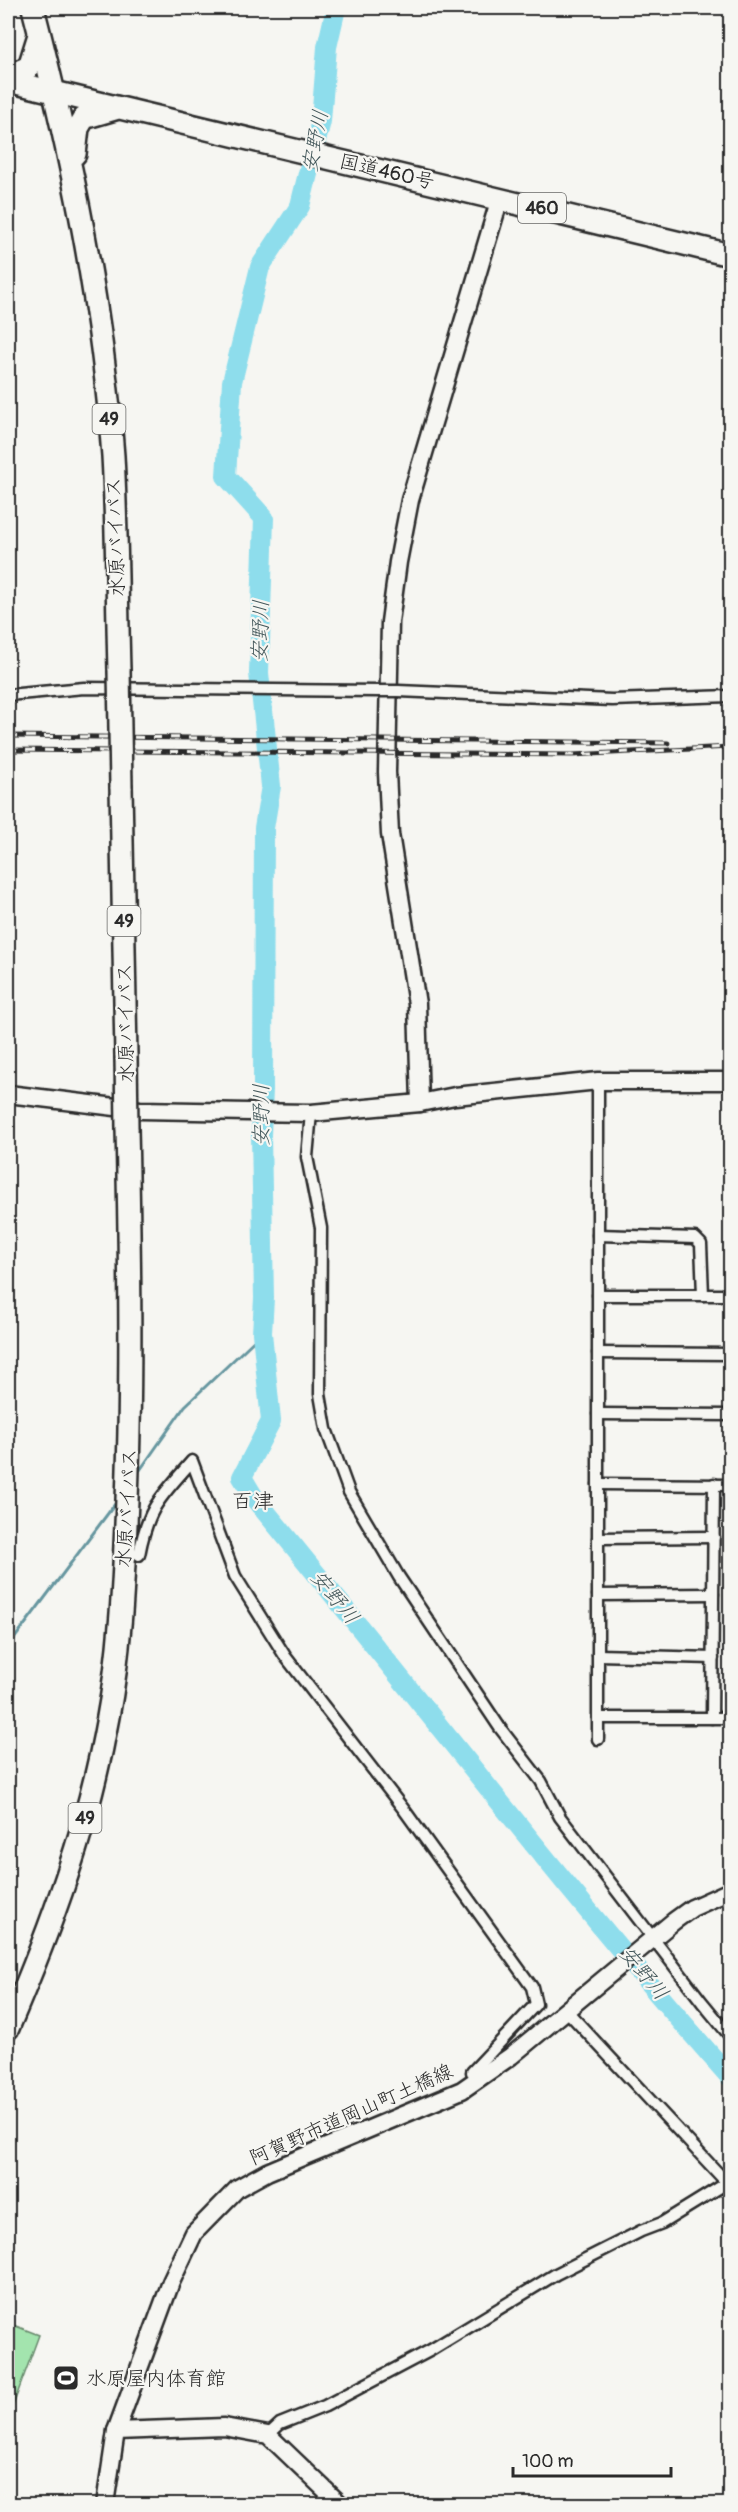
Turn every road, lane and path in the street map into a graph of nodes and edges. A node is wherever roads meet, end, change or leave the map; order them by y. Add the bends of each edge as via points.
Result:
1 (33, 8) edge
2 (40, 32) junction
3 (8, 76) edge
4 (8, 81) edge
5 (55, 93) junction
6 (119, 108) junction
7 (73, 170) junction
8 (500, 198) junction
9 (730, 255) edge
10 (8, 695) edge
11 (730, 696) edge
12 (598, 1081) junction
13 (730, 1081) edge
14 (8, 1094) edge
15 (420, 1103) junction
16 (304, 1113) junction
17 (598, 1235) junction
18 (598, 1295) junction
19 (703, 1295) junction
20 (730, 1295) edge
21 (598, 1353) junction
22 (730, 1354) edge
23 (598, 1414) junction
24 (730, 1415) edge
25 (598, 1484) junction
26 (714, 1484) junction
27 (730, 1485) edge
28 (714, 1537) junction
29 (598, 1538) junction
30 (139, 1555) dead end
31 (598, 1594) junction
32 (713, 1594) junction
33 (598, 1655) junction
34 (713, 1658) junction
35 (598, 1718) junction
36 (712, 1718) junction
37 (730, 1718) edge
38 (598, 1739) dead end
39 (730, 1891) edge
40 (647, 1943) junction
41 (571, 2006) junction
42 (8, 2028) edge
43 (730, 2036) edge
44 (472, 2072) dead end
45 (730, 2183) edge
46 (116, 2431) junction
47 (268, 2435) junction
48 (105, 2505) edge
49 (340, 2505) edge

1 - 2 highway, 水原バイパス / 49
2 - 3 highway via 29,67
2 - 5 highway, 水原バイパス / 49
4 - 5 highway, 国道460号 / 460
5 - 6 highway, 国道460号 / 460
5 - 7 highway, 水原バイパス / 49
6 - 7 highway via 88,116 80,123
6 - 8 highway, 国道460号 / 460
7 - 42 highway, 水原バイパス / 49, bridge via 95,304 113,456 131,1337 129,1460 122,1598 108,1717 79,1842
8 - 9 highway, 国道460号 / 460
8 - 15 street via 410,500 390,622 390,834 417,1004
10 - 11 street, bridge via 84,688 197,688 612,700
12 - 13 street
12 - 15 street
12 - 17 street
14 - 16 street via 97,1106
15 - 16 street
16 - 40 street via 321,1228 320,1394 326,1429 349,1492 383,1553 500,1728 541,1781 560,1817
17 - 18 street
17 - 19 street via 695,1238 701,1244
18 - 19 street
18 - 21 street
19 - 20 street
21 - 22 street
21 - 23 street
23 - 24 street
23 - 25 street
25 - 26 street
25 - 29 street
26 - 27 street
26 - 28 street
28 - 29 street
28 - 32 street
29 - 31 street
30 - 44 street via 153,1506 192,1461 235,1576 285,1656 405,1811 537,1998 533,2009
31 - 32 street
31 - 33 street
32 - 34 street
33 - 34 street
33 - 35 street
34 - 36 street
35 - 36 street
35 - 38 street
36 - 37 street
39 - 40 street, 阿賀野市道岡山町土橋線 via 692,1908
40 - 41 street, 阿賀野市道岡山町土橋線
40 - 43 street
41 - 45 street
41 - 46 street, 阿賀野市道岡山町土橋線 via 462,2090 267,2172 238,2188 194,2233 171,2283
45 - 47 street via 662,2223 516,2297 432,2350 325,2406 280,2424
46 - 47 street via 224,2427
46 - 48 street, 阿賀野市道岡山町土橋線
47 - 49 street

